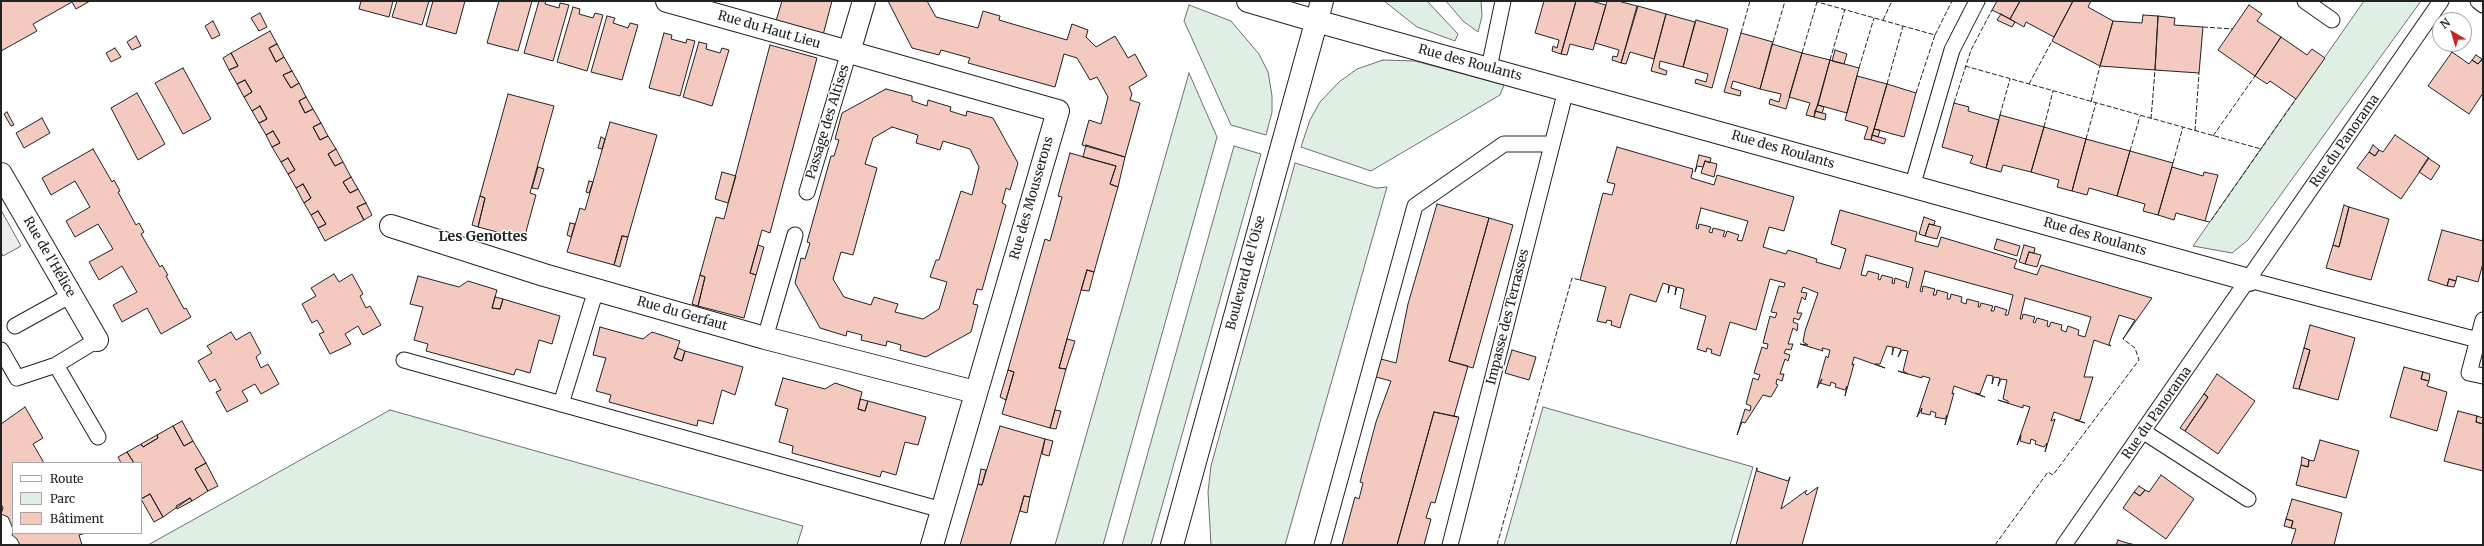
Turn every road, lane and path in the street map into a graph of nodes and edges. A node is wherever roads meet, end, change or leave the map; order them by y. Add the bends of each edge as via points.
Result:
1 (667, 1) edge
2 (864, 1) edge
3 (1248, 1) edge
4 (1503, 1) edge
5 (1976, 1) edge
6 (2305, 1) edge
7 (2441, 1) edge
8 (2478, 1) edge
9 (2483, 4) edge
10 (1319, 11) edge
11 (2332, 20) dead end
12 (849, 52) junction
13 (1489, 68) junction
14 (1566, 90) junction
15 (1552, 144) junction
16 (1, 174) edge
17 (1912, 187) junction
18 (807, 192) dead end
19 (391, 226) dead end
20 (795, 235) dead end
21 (2249, 280) junction
22 (596, 290) junction
23 (71, 295) junction
24 (2483, 320) edge
25 (15, 326) dead end
26 (765, 338) junction
27 (97, 340) joint
28 (2478, 340) junction
29 (1, 350) edge
30 (404, 360) dead end
31 (56, 365) junction
32 (2483, 376) edge
33 (976, 392) junction
34 (561, 404) junction
35 (2144, 432) junction
36 (98, 437) dead end
37 (2248, 499) dead end
38 (942, 510) junction
39 (932, 545) edge
40 (1172, 545) edge
41 (1322, 545) edge
42 (1450, 545) edge
43 (2064, 545) edge

1 - 12 street, Rue du Haut Lieu
2 - 12 street
3 - 10 street, Rue des Roulants
4 - 13 lane
5 - 17 lane via 1952,50
6 - 11 lane
7 - 21 lane, Rue du Panorama
8 - 9 lane
10 - 13 street, Rue des Roulants
10 - 40 street, Boulevard de l'Oise
12 - 18 lane, Passage des Altises
12 - 33 street, Rue des Mousserons via 1058,111
13 - 14 street, Rue des Roulants
14 - 15 lane, Impasse des Terrasses
14 - 17 street, Rue des Roulants
15 - 41 lane via 1504,144 1415,206
15 - 42 lane, Impasse des Terrasses
16 - 23 street, Rue de l'Hélice
17 - 21 street, Rue des Roulants
19 - 22 street, Rue du Gerfaut
20 - 26 lane
21 - 28 lane
21 - 35 lane, Rue du Panorama
22 - 26 street, Rue du Gerfaut
22 - 34 lane
23 - 25 lane
23 - 27 street, Rue de l'Hélice
24 - 28 lane
26 - 33 street, Rue du Gerfaut
27 - 31 lane
28 - 32 lane via 2469,373
29 - 31 lane via 17,378
30 - 34 lane
31 - 36 lane
33 - 38 street, Rue des Mousserons
34 - 38 lane
35 - 37 lane
35 - 43 lane, Rue du Panorama
38 - 39 street, Rue des Mousserons

